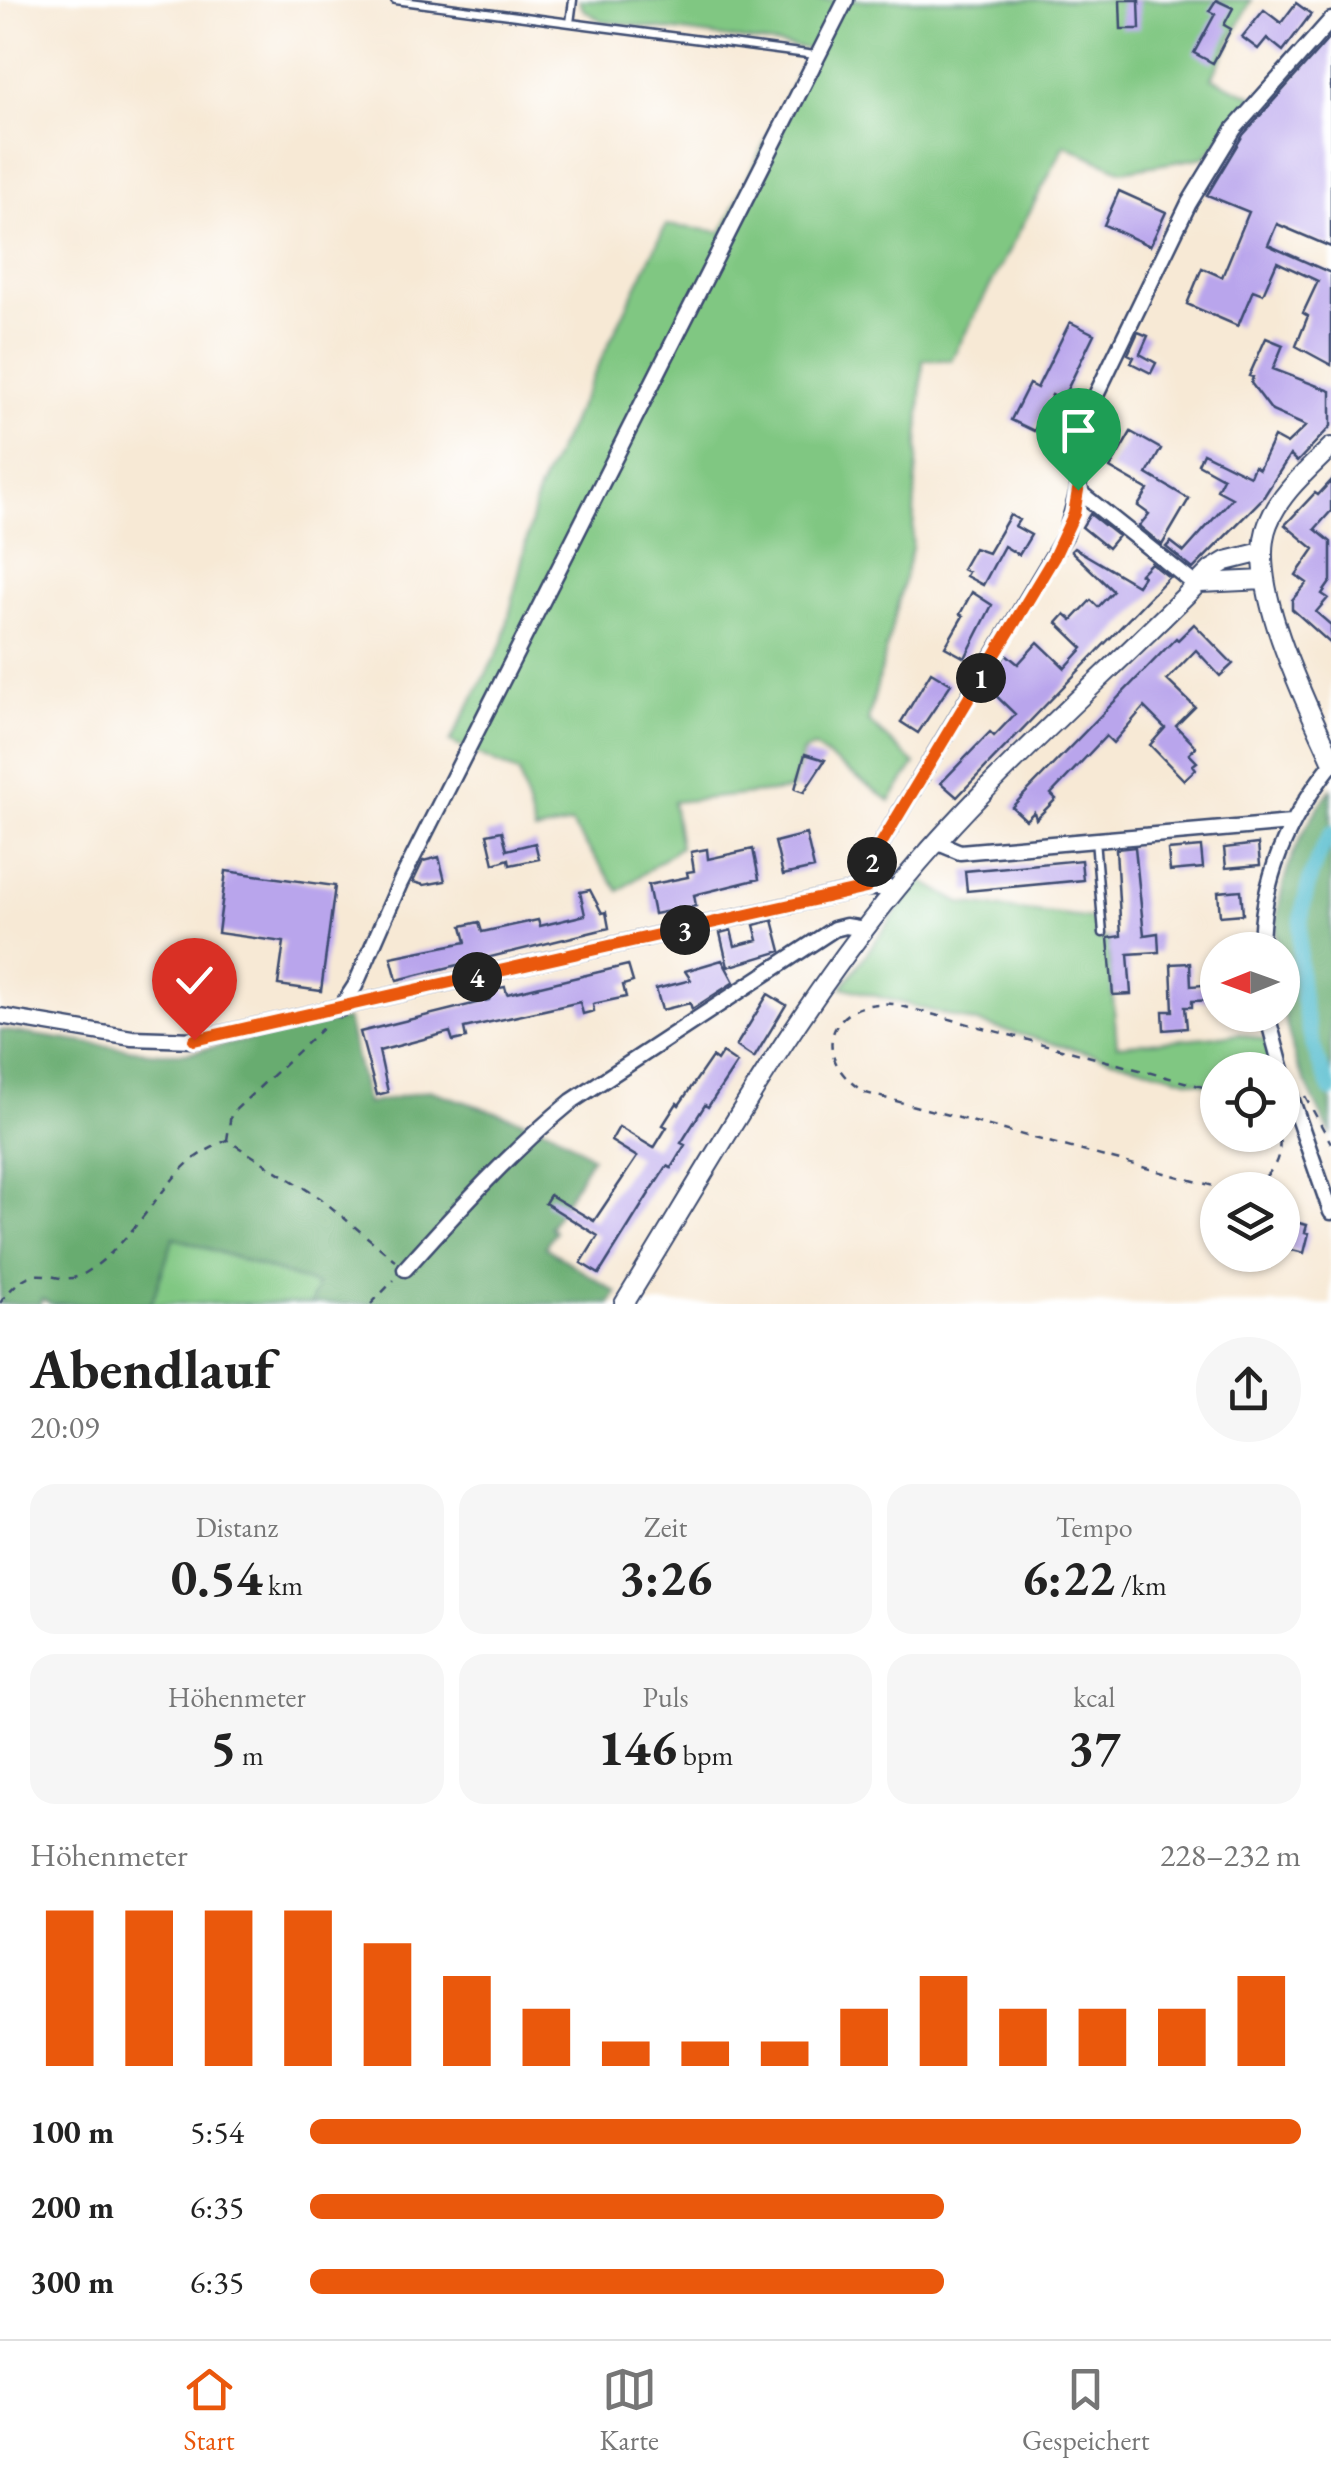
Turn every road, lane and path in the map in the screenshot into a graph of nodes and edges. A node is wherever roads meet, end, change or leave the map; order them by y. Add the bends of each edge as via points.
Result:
1 (395, 0) edge
2 (573, 0) edge
3 (846, 0) edge
4 (1331, 20) edge
5 (570, 23) junction
6 (818, 56) junction
7 (1331, 447) edge
8 (1078, 490) junction
9 (1262, 552) junction
10 (1265, 580) junction
11 (1198, 584) junction
12 (1331, 762) edge
13 (1291, 823) junction
14 (1095, 839) junction
15 (936, 842) junction
16 (866, 888) junction
17 (897, 888) junction
18 (864, 929) junction
19 (1263, 932) edge
20 (1104, 933) dead end
21 (340, 1008) junction
22 (0, 1016) edge
23 (1200, 1086) edge
24 (1300, 1123) edge
25 (227, 1140) junction
26 (1280, 1152) edge
27 (1331, 1212) edge
28 (406, 1269) junction
29 (0, 1303) edge
30 (625, 1303) edge
31 (371, 1304) edge

1 - 5 lane
2 - 5 lane
3 - 6 street
4 - 8 street via 1234,128 1204,174 1085,418
5 - 6 lane
6 - 21 street
7 - 9 main road via 1274,512
8 - 11 street
8 - 16 street via 1054,557 878,849
9 - 10 main road
9 - 11 main road via 1217,566
10 - 11 main road
10 - 12 main road
11 - 15 main road
12 - 13 street
13 - 14 street
13 - 19 street via 1268,884
14 - 15 street via 960,852
14 - 20 lane
15 - 17 main road
16 - 17 street
16 - 21 street
17 - 18 main road
18 - 28 street via 834,929 572,1101
18 - 30 main road
21 - 22 street via 178,1041
21 - 25 path via 231,1114
23 - 26 path via 894,1004 859,1007 832,1033 830,1053 839,1070 866,1092 1217,1187 1253,1186 1269,1175
24 - 27 street
25 - 28 path via 320,1198
25 - 29 path via 183,1167 86,1272 69,1279 32,1274
28 - 31 path

